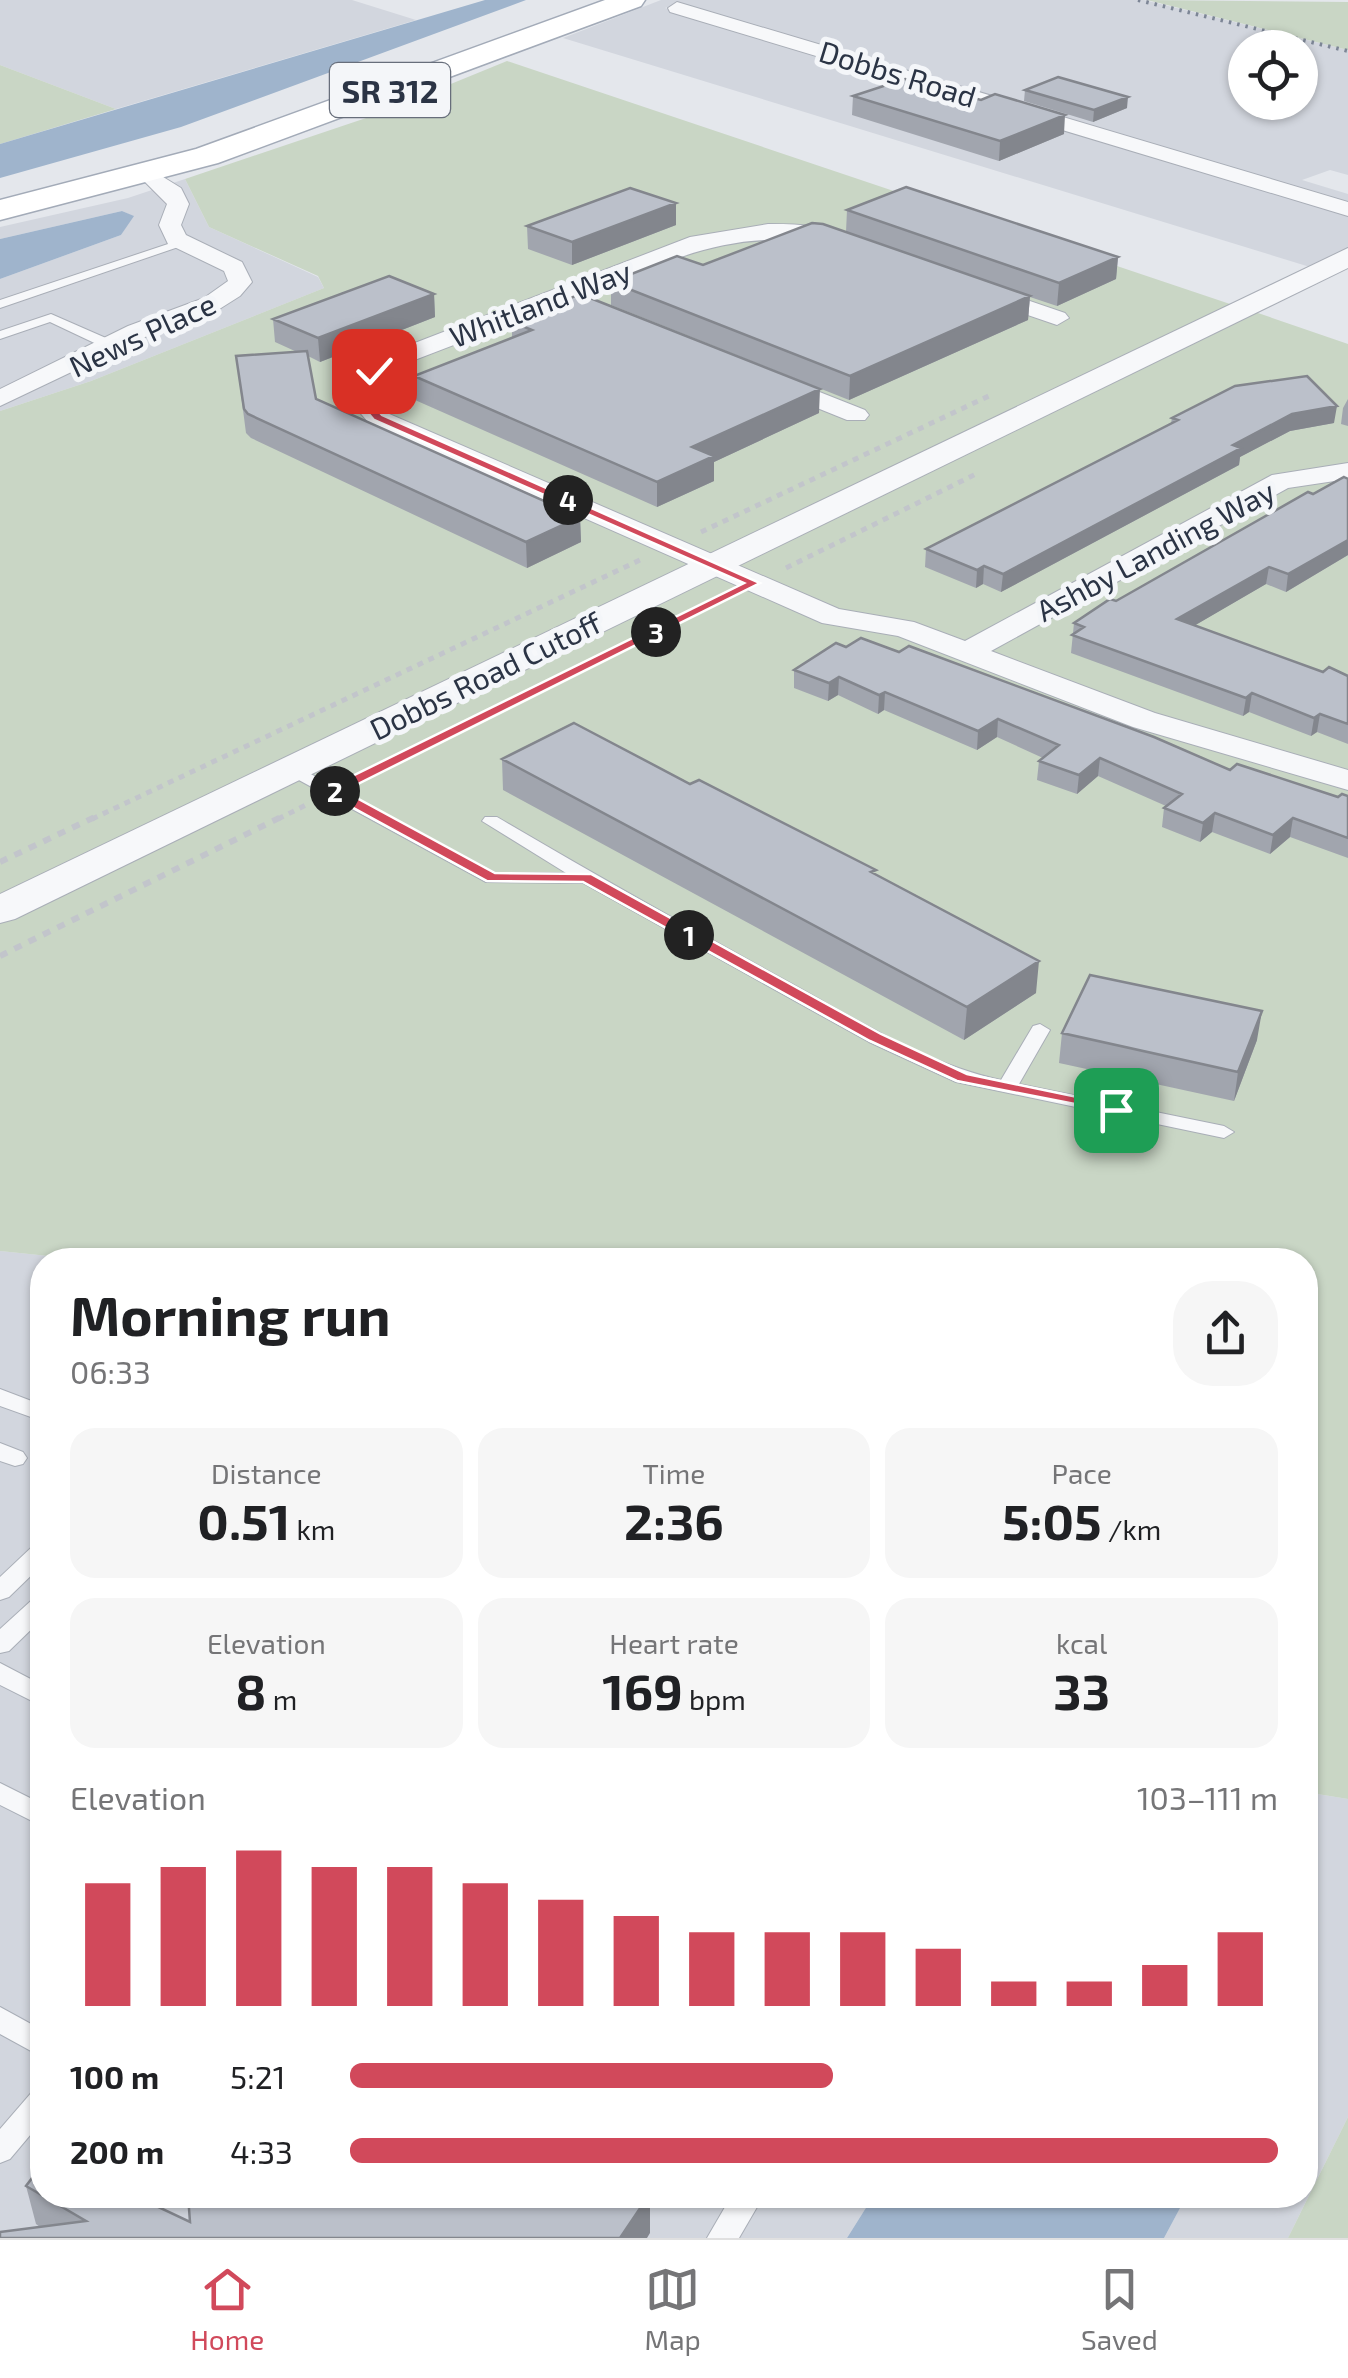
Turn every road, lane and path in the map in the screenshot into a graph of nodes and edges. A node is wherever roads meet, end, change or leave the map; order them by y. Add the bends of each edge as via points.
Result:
1 (583, 0) edge
2 (631, 0) edge
3 (677, 8) dead end
4 (259, 119) junction
5 (148, 174) junction
6 (0, 194) edge
7 (1348, 209) edge
8 (0, 210) edge
9 (184, 244) junction
10 (863, 249) edge
11 (1348, 258) edge
12 (951, 280) edge
13 (31, 294) junction
14 (558, 296) junction
15 (0, 304) edge
16 (593, 310) edge
17 (51, 318) junction
18 (1057, 318) dead end
19 (0, 335) edge
20 (110, 346) junction
21 (751, 373) edge
22 (1006, 388) dead end
23 (6, 390) edge
24 (856, 414) dead end
25 (982, 471) dead end
26 (1348, 471) edge
27 (672, 546) junction
28 (715, 564) junction
29 (754, 583) junction
30 (970, 651) junction
31 (292, 769) junction
32 (1348, 780) edge
33 (333, 791) junction
34 (492, 821) dead end
35 (0, 862) edge
36 (586, 878) junction
37 (0, 910) edge
38 (0, 956) edge
39 (1040, 1030) dead end
40 (1007, 1087) junction
41 (1224, 1132) dead end
42 (0, 1397) edge
43 (30, 1408) edge
44 (30, 1562) edge
45 (0, 1591) edge
46 (30, 1615) edge
47 (0, 1644) edge
48 (0, 1673) edge
49 (30, 1689) edge
50 (0, 1792) edge
51 (30, 1809) edge
52 (0, 2019) edge
53 (30, 2038) edge
54 (30, 2116) edge
55 (0, 2150) edge
56 (741, 2208) edge
57 (722, 2238) edge

1 - 4 main road, SR 312
2 - 5 main road, SR 312
3 - 7 street, Dobbs Road
4 - 5 main road via 259,127 147,164
4 - 6 main road, SR 312
5 - 8 main road, SR 312
5 - 9 street, News Place via 178,204 171,232
9 - 13 lane
9 - 20 street, News Place via 234,267 240,282 211,304
10 - 14 street, Whitland Way via 786,230 739,232
11 - 28 street, Dobbs Road Cutoff
12 - 18 street
13 - 15 lane
13 - 17 lane via 57,306
14 - 16 street
14 - 27 street, Whitland Way via 374,371 362,385 362,400 378,418
17 - 19 lane
17 - 20 lane
20 - 23 street, News Place
21 - 24 street
22 - 27 path
25 - 29 path
26 - 30 street, Ashby Landing Way via 1281,481
27 - 28 street, Whitland Way
27 - 35 path
28 - 29 street, Ashby Landing Way
28 - 31 street, Dobbs Road Cutoff
29 - 30 street, Ashby Landing Way via 832,617 904,628
29 - 33 path
30 - 32 street, Ashby Landing Way via 1144,720
31 - 33 lane
31 - 37 street, Dobbs Road Cutoff
33 - 36 lane via 492,878
33 - 38 path
34 - 36 lane
36 - 40 lane via 876,1038 963,1078
39 - 40 lane
40 - 41 lane
42 - 43 lane
44 - 45 lane
46 - 47 lane
48 - 49 lane
50 - 51 lane
52 - 53 lane
54 - 55 lane
56 - 57 lane

